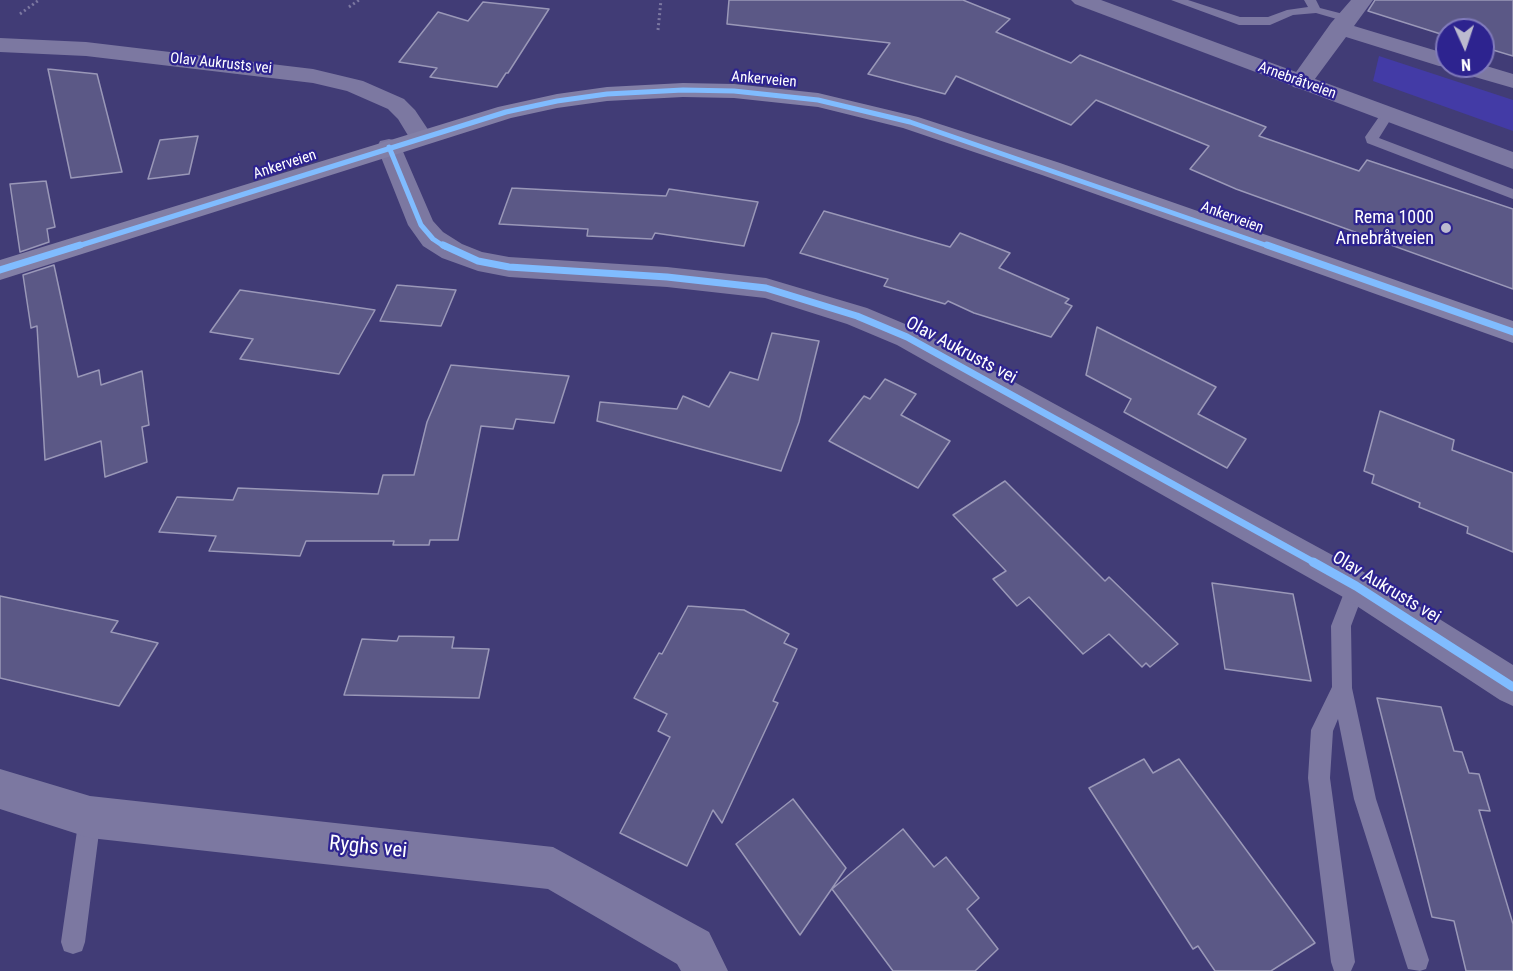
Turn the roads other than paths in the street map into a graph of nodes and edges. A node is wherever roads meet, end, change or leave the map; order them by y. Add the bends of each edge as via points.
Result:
1 (1082, 0) edge
2 (1177, 0) edge
3 (1362, 0) edge
4 (1313, 5) edge
5 (1343, 23) junction
6 (0, 45) edge
7 (1435, 57) edge
8 (1495, 76) edge
9 (1513, 81) edge
10 (1301, 82) junction
11 (1388, 114) junction
12 (421, 137) junction
13 (389, 147) junction
14 (1513, 161) edge
15 (1513, 194) edge
16 (0, 270) edge
17 (1513, 332) edge
18 (1356, 586) junction
19 (1513, 687) edge
20 (1342, 688) junction
21 (0, 789) edge
22 (90, 817) junction
23 (73, 942) dead end
24 (1417, 960) dead end
25 (1343, 962) dead end
26 (706, 971) edge

1 - 10 street, Arnebråtveien
2 - 4 lane via 1239,21 1270,21
3 - 5 street
4 - 5 lane
5 - 7 street
5 - 10 street
6 - 12 street, Olav Aukrusts vei via 86,49 313,76 355,86 396,104
8 - 9 street
10 - 11 street, Arnebråtveien
11 - 14 street, Arnebråtveien
11 - 15 lane via 1372,140
12 - 13 main road, Ankerveien
12 - 17 main road, Ankerveien via 532,106 607,94 711,90 818,100 900,119 997,150
13 - 16 main road, Ankerveien
13 - 18 street, Olav Aukrusts vei via 421,225 433,239 452,251 509,267 766,288 857,316 907,337
18 - 19 street, Olav Aukrusts vei
18 - 20 lane via 1341,626
20 - 24 lane via 1365,799
20 - 25 lane via 1322,730 1319,778
21 - 22 street, Ryghs vei
22 - 23 lane
22 - 26 street, Ryghs vei via 553,868 693,948

